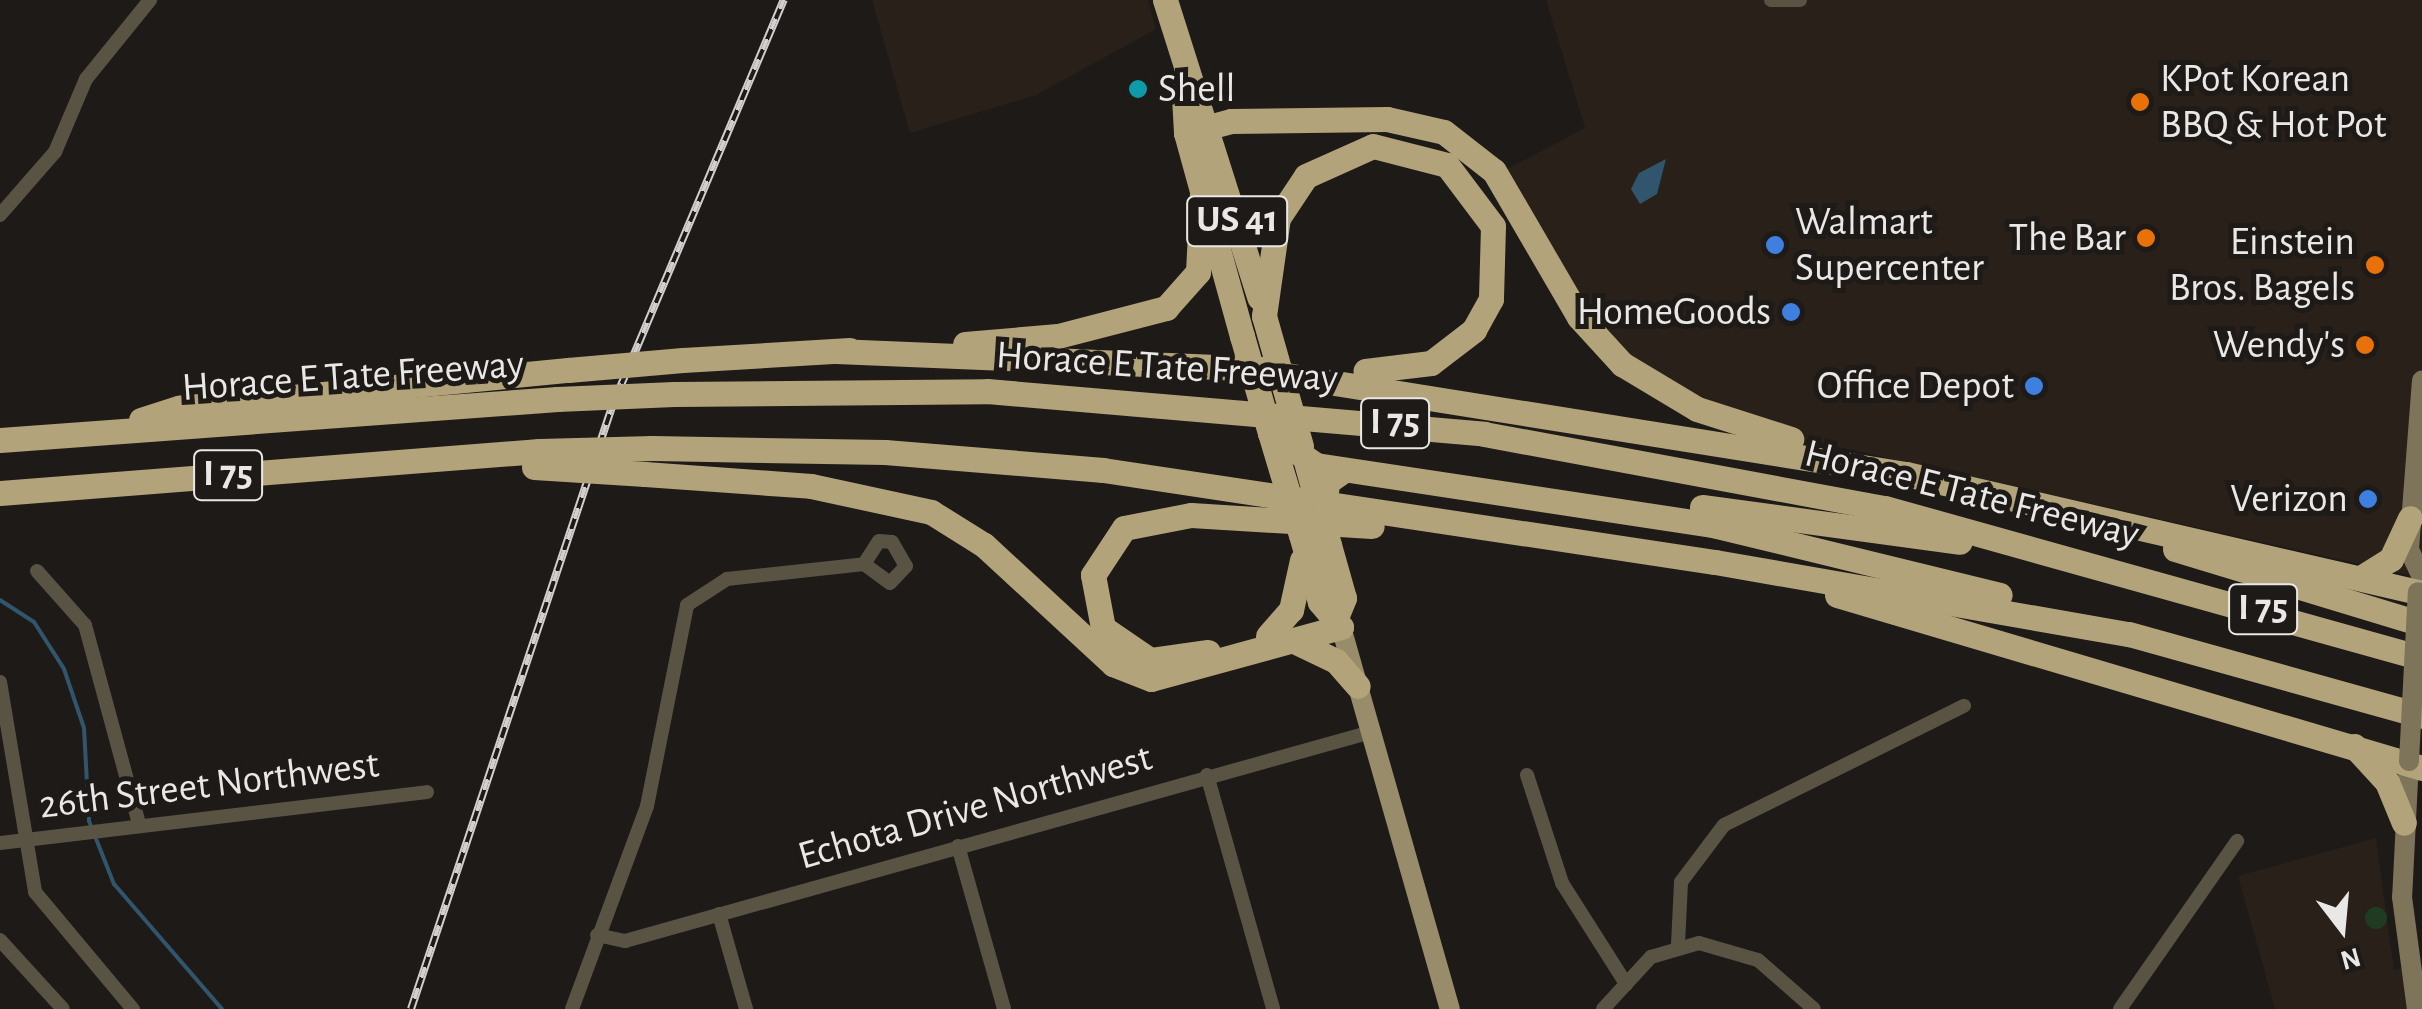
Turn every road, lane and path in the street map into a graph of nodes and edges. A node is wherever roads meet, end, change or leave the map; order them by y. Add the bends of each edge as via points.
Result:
1 (150, 0) edge
2 (1164, 0) edge
3 (1771, 0) edge
4 (1800, 0) edge
5 (1198, 130) junction
6 (1202, 192) junction
7 (0, 214) edge
8 (1264, 316) junction
9 (836, 351) junction
10 (1240, 369) junction
11 (2422, 381) edge
12 (1270, 433) junction
13 (101, 434) junction
14 (0, 440) edge
15 (1309, 454) junction
16 (536, 459) junction
17 (1344, 470) junction
18 (1906, 474) junction
19 (1964, 488) junction
20 (0, 493) edge
21 (1288, 493) junction
22 (1723, 518) junction
23 (2410, 518) junction
24 (1590, 544) junction
25 (1315, 552) junction
26 (1715, 562) junction
27 (864, 564) dead end
28 (2103, 565) junction
29 (37, 571) dead end
30 (2362, 577) junction
31 (2421, 582) edge
32 (1339, 621) junction
33 (2422, 624) edge
34 (2129, 634) junction
35 (1268, 636) junction
36 (1296, 642) junction
37 (2422, 658) edge
38 (0, 682) edge
39 (1358, 686) junction
40 (1964, 706) dead end
41 (2422, 716) edge
42 (5, 717) edge
43 (1371, 732) junction
44 (2341, 738) junction
45 (2415, 765) edge
46 (1207, 774) junction
47 (1527, 775) dead end
48 (18, 780) junction
49 (0, 782) edge
50 (427, 792) dead end
51 (2422, 802) edge
52 (138, 820) junction
53 (2404, 823) junction
54 (2237, 841) dead end
55 (24, 842) junction
56 (0, 844) edge
57 (958, 846) junction
58 (718, 914) junction
59 (597, 934) junction
60 (0, 940) edge
61 (1678, 944) junction
62 (1626, 984) junction
63 (64, 1009) edge
64 (133, 1009) edge
65 (572, 1009) edge
66 (746, 1009) edge
67 (1004, 1009) edge
68 (1273, 1009) edge
69 (1450, 1009) edge
70 (1603, 1009) edge
71 (1814, 1009) edge
72 (2120, 1009) edge
73 (2418, 1009) edge

1 - 7 street via 86,79 55,152
2 - 5 highway, US 41
3 - 4 street
5 - 6 highway, US 41
5 - 8 highway, US 41
5 - 18 highway via 1387,119 1444,132 1494,171 1579,317 1642,380 1696,409
6 - 9 highway via 1198,272 1152,314 1019,340
6 - 12 highway, US 41, bridge
8 - 10 highway via 1278,218 1324,162 1372,146 1423,152 1482,201 1498,245 1496,284 1474,330 1447,354 1396,372
8 - 15 highway, US 41, bridge
9 - 10 highway
9 - 13 highway, bridge via 179,408
10 - 18 highway via 1580,415
11 - 23 main road
12 - 15 highway
12 - 21 highway, US 41
13 - 14 highway, Horace E Tate Freeway / I 75
13 - 28 highway, Horace E Tate Freeway / I 75, bridge via 557,399 987,391 1306,412 1675,464
15 - 17 highway
15 - 21 highway, bridge
15 - 22 highway
15 - 25 highway, US 41, bridge
16 - 20 highway, I 75 via 456,457
16 - 24 highway, I 75, bridge via 652,448 885,452 1103,470
16 - 36 highway, bridge via 811,486 931,512 984,545 1132,674 1189,675
17 - 22 highway
17 - 25 highway, bridge via 1325,486
18 - 19 highway
19 - 30 highway
19 - 33 highway
21 - 25 highway, US 41, bridge
22 - 28 highway
22 - 34 highway
23 - 30 highway via 2391,558
23 - 31 main road
24 - 26 highway, I 75
24 - 35 highway via 1191,515 1124,528 1097,562 1097,614 1136,656 1185,658
25 - 32 highway, US 41 via 1344,598
25 - 35 highway via 1292,610
26 - 34 highway, I 75
26 - 44 highway
27 - 59 street via 727,579 687,605 648,806
28 - 37 highway, Horace E Tate Freeway / I 75
29 - 52 street via 86,625
30 - 31 highway
31 - 45 main road, bridge
32 - 35 highway
32 - 36 highway
32 - 39 main road, US 41
34 - 41 highway, I 75
36 - 39 highway via 1336,661
38 - 42 street
39 - 43 main road, US 41
40 - 61 street via 1724,825 1681,882
42 - 48 street
43 - 46 street, Echota Drive Northwest
43 - 69 main road, US 41
44 - 45 highway
44 - 53 highway via 2378,768
45 - 53 main road
46 - 57 street, Echota Drive Northwest
46 - 68 street
47 - 62 street via 1562,883
48 - 49 street
48 - 55 street
50 - 52 street, 26th Street Northwest
51 - 53 highway
52 - 55 street, 26th Street Northwest
53 - 73 main road via 2402,897
54 - 72 street
55 - 56 street, 26th Street Northwest
55 - 64 street via 36,892
57 - 58 street, Echota Drive Northwest
57 - 67 street
58 - 59 street, Echota Drive Northwest via 625,940
58 - 66 street
59 - 65 street
60 - 63 street
61 - 62 street
61 - 71 street via 1758,960
62 - 70 street

